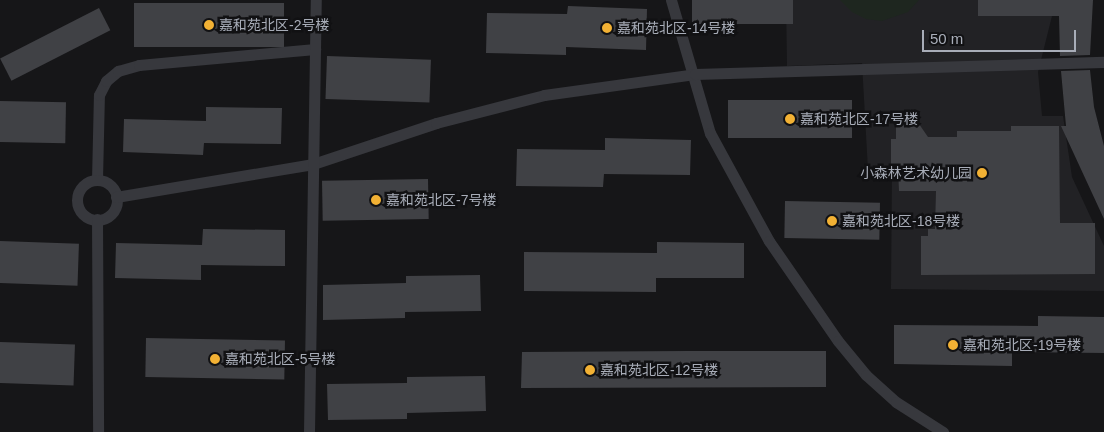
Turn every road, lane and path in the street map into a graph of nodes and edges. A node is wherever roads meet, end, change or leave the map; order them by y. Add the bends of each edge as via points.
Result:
1 (316, 0) edge
2 (671, 0) edge
3 (315, 49) junction
4 (1104, 62) edge
5 (695, 74) junction
6 (313, 164) junction
7 (97, 180) junction
8 (116, 197) junction
9 (96, 219) junction
10 (98, 432) edge
11 (309, 432) edge
12 (943, 432) edge

1 - 3 lane
2 - 5 lane
3 - 6 lane
3 - 7 lane via 139,65 118,71 106,81 99,95
4 - 5 lane
5 - 6 lane via 544,94 436,123
5 - 12 lane via 710,133 739,191 838,341 866,375 896,402
6 - 8 lane
6 - 11 lane
7 - 8 lane via 111,186
7 - 9 lane via 82,186 77,199 81,212
8 - 9 lane via 110,214
9 - 10 lane

